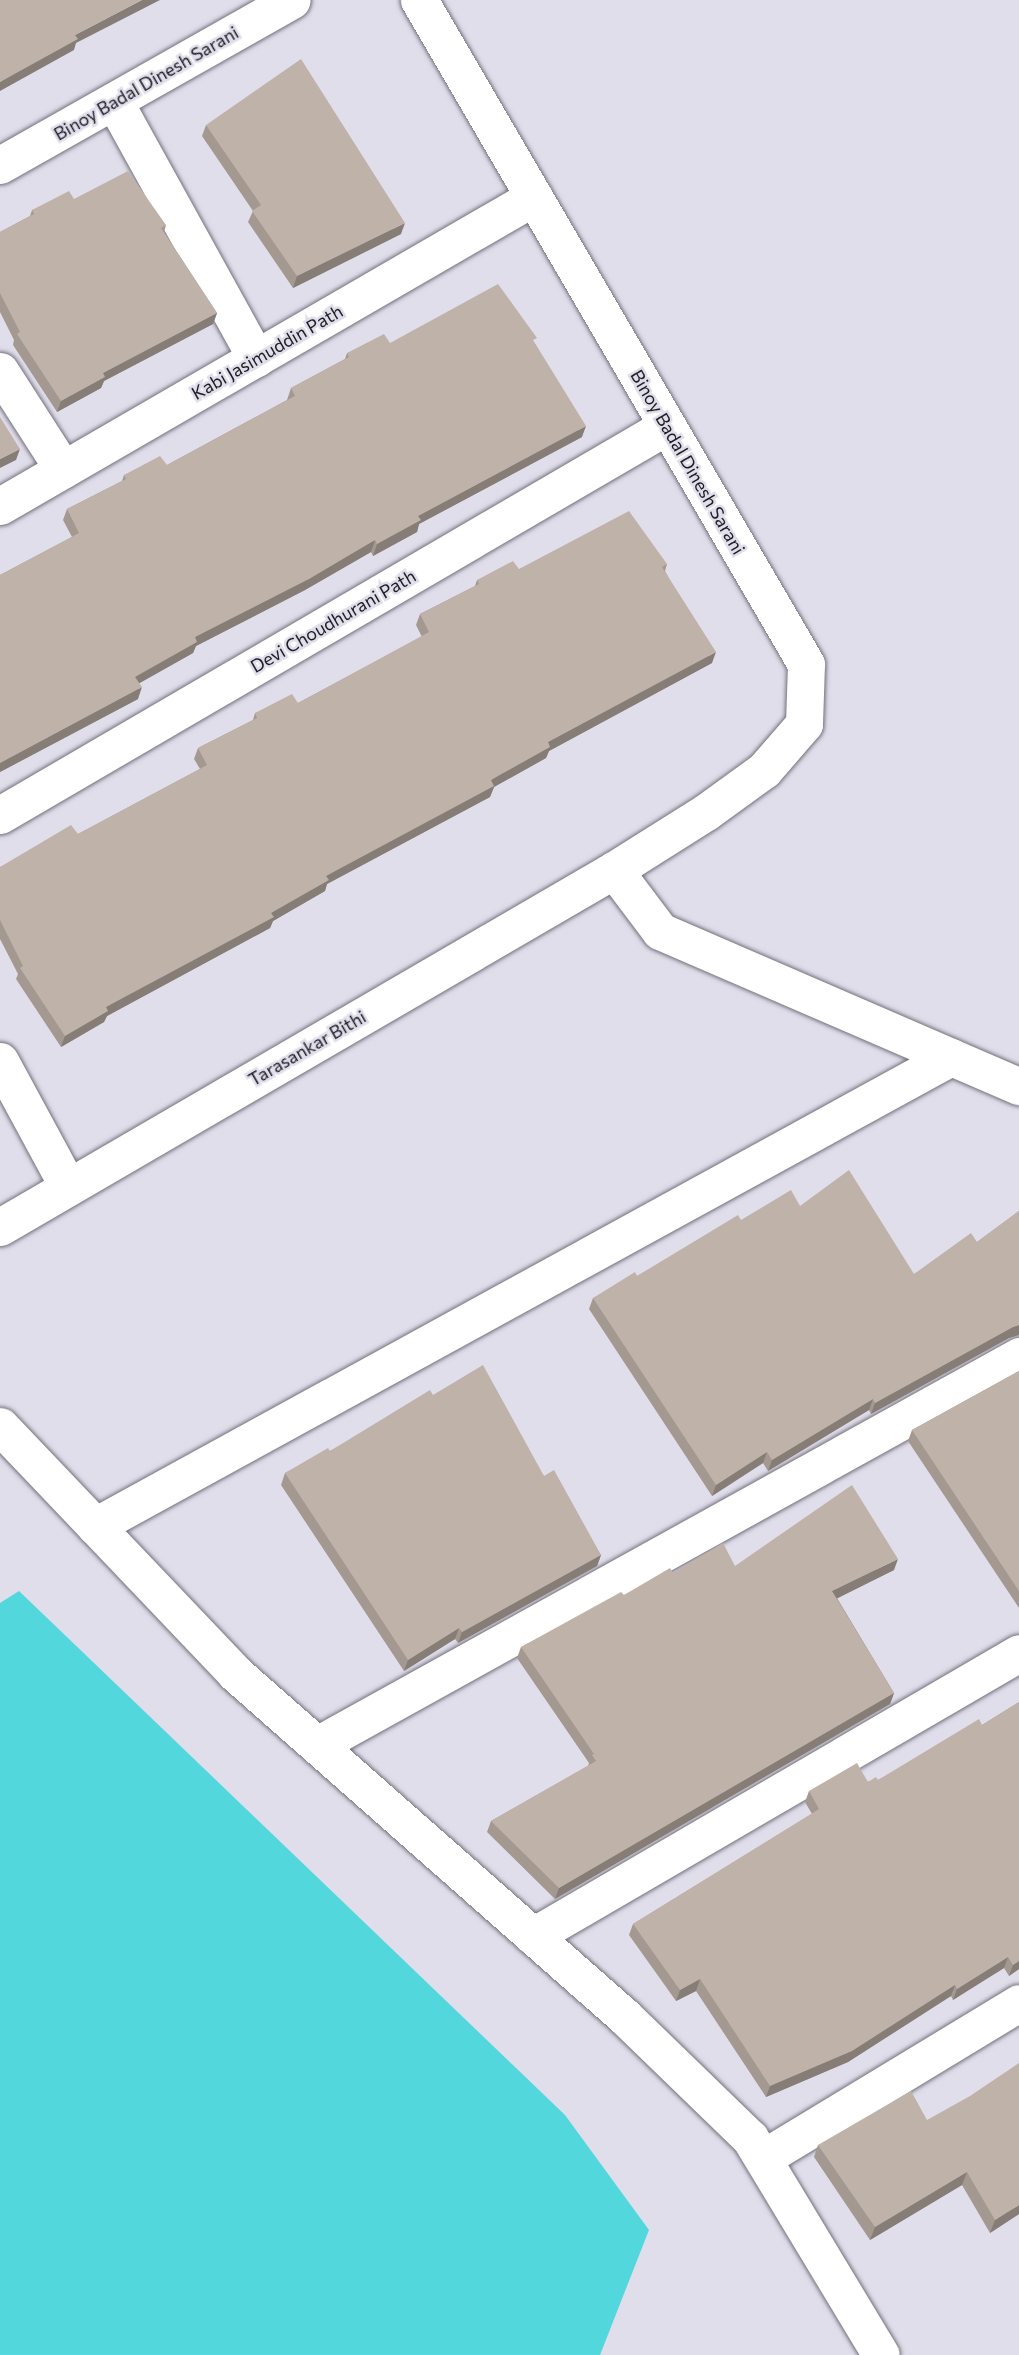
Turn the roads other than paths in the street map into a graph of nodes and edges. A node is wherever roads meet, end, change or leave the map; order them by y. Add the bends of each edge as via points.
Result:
1 (292, 0) edge
2 (419, 0) edge
3 (114, 101) junction
4 (0, 165) edge
5 (534, 197) junction
6 (256, 358) junction
7 (0, 371) edge
8 (667, 426) junction
9 (63, 470) junction
10 (0, 506) edge
11 (0, 815) edge
12 (614, 870) junction
13 (951, 1057) junction
14 (0, 1061) edge
15 (1019, 1086) edge
16 (68, 1187) junction
17 (0, 1227) edge
18 (1019, 1356) edge
19 (0, 1426) edge
20 (96, 1526) junction
21 (1019, 1653) edge
22 (317, 1745) junction
23 (534, 1936) junction
24 (1019, 2003) edge
25 (763, 2158) junction
26 (875, 2349) edge

1 - 3 street, Binoy Badal Dinesh Sarani
2 - 5 street, Binoy Badal Dinesh Sarani
3 - 4 street, Binoy Badal Dinesh Sarani
3 - 6 street
5 - 6 street, Kabi Jasimuddin Path
5 - 8 street, Binoy Badal Dinesh Sarani
6 - 9 street, Kabi Jasimuddin Path
7 - 9 street
8 - 11 street, Devi Choudhurani Path
8 - 12 street, Binoy Badal Dinesh Sarani via 806,664 804,724 764,770
9 - 10 street, Kabi Jasimuddin Path
12 - 13 street via 660,931
12 - 16 street, Tarasankar Bithi
13 - 15 street
13 - 20 street
14 - 16 street
16 - 17 street, Tarasankar Bithi
18 - 22 street
19 - 20 street
20 - 22 street via 235,1673
21 - 23 street
22 - 23 street
23 - 25 street via 750,2138
24 - 25 street
25 - 26 street

